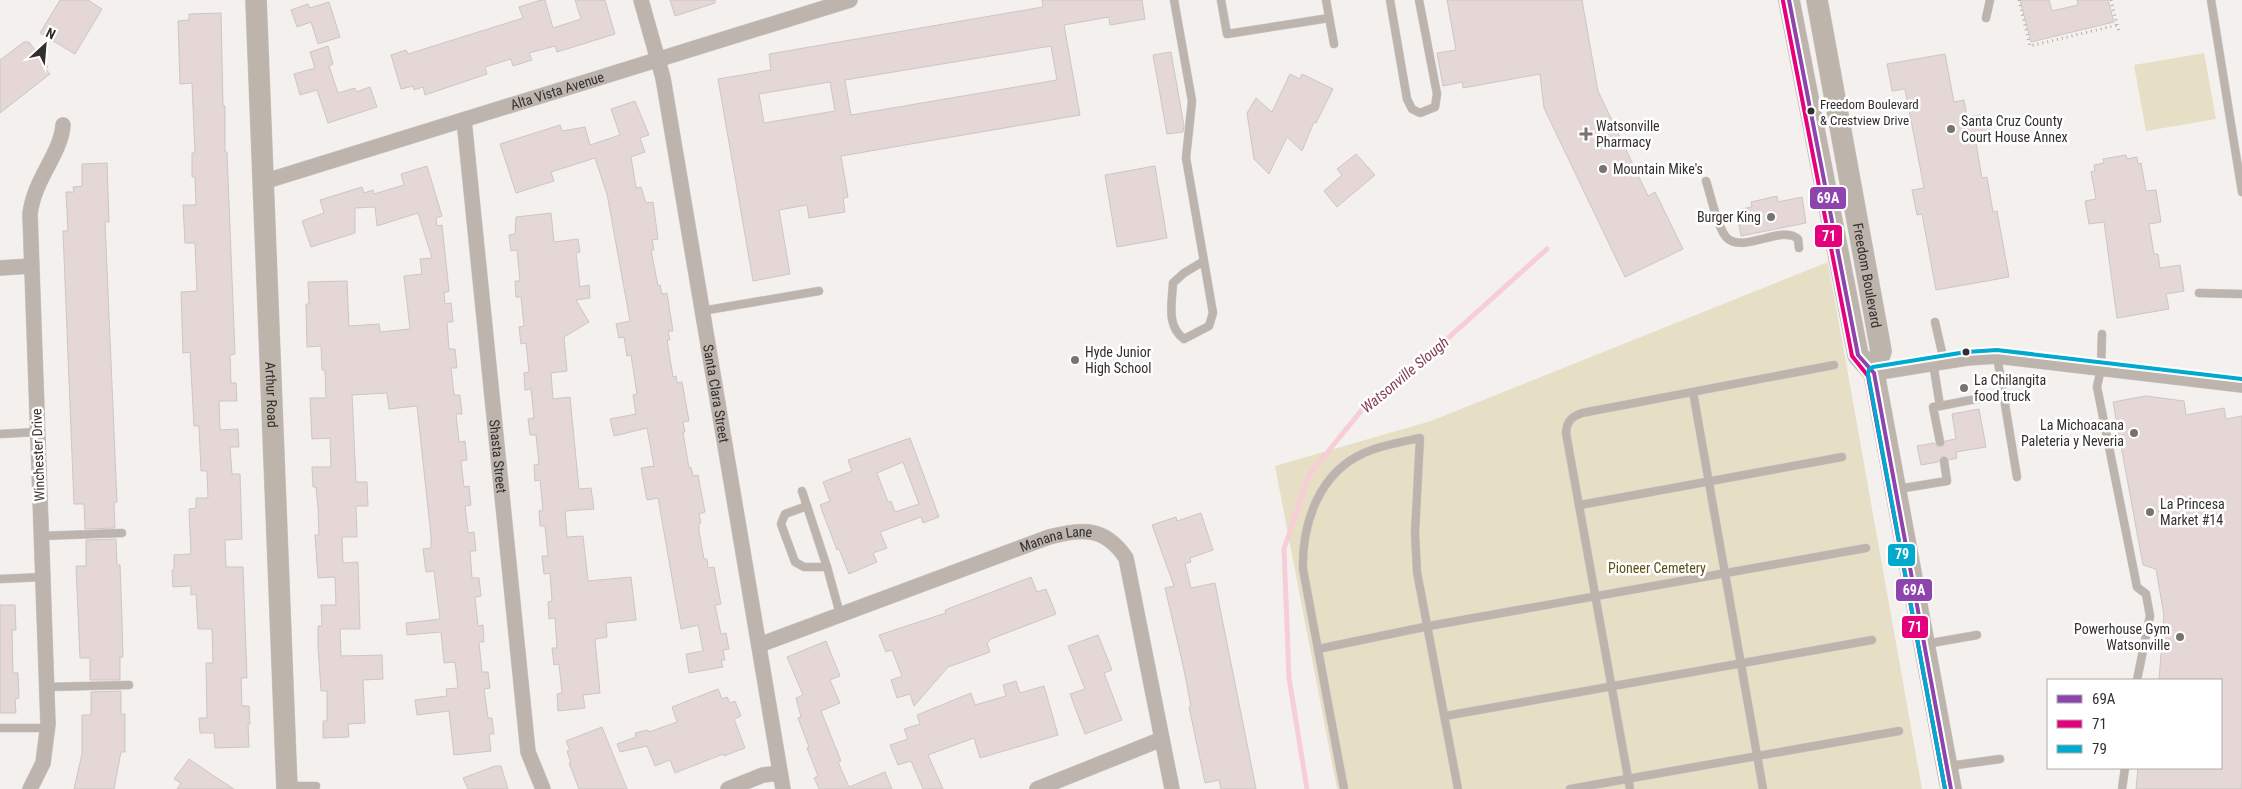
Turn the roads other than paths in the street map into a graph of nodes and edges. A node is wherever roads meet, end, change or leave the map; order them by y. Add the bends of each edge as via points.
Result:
1 (256, 0) edge
2 (641, 0) edge
3 (850, 0) edge
4 (1174, 0) edge
5 (1221, 0) edge
6 (1326, 0) edge
7 (1390, 0) edge
8 (1419, 0) edge
9 (1789, 0) edge
10 (1817, 0) edge
11 (1990, 0) edge
12 (2211, 0) edge
13 (1329, 18) junction
14 (1986, 18) dead end
15 (1334, 44) dead end
16 (659, 59) junction
17 (464, 120) junction
18 (63, 125) dead end
19 (1706, 181) dead end
20 (263, 182) junction
21 (2242, 192) edge
22 (1799, 248) dead end
23 (1204, 261) junction
24 (31, 266) junction
25 (0, 268) edge
26 (818, 291) dead end
27 (2199, 293) dead end
28 (2242, 294) edge
29 (702, 312) junction
30 (1935, 322) dead end
31 (2102, 334) dead end
32 (1997, 356) junction
33 (1938, 362) junction
34 (1834, 365) dead end
35 (2101, 368) junction
36 (1874, 373) junction
37 (2242, 385) edge
38 (1693, 392) junction
39 (2004, 397) junction
40 (1940, 406) junction
41 (37, 432) junction
42 (0, 434) edge
43 (1940, 442) dead end
44 (1842, 457) dead end
45 (1944, 461) dead end
46 (2017, 477) dead end
47 (1708, 482) junction
48 (1896, 489) junction
49 (802, 490) dead end
50 (1580, 505) junction
51 (807, 506) junction
52 (122, 533) dead end
53 (41, 536) junction
54 (1866, 548) dead end
55 (828, 567) junction
56 (1725, 572) junction
57 (43, 577) junction
58 (0, 579) edge
59 (1597, 595) junction
60 (840, 614) junction
61 (1429, 626) junction
62 (1978, 635) dead end
63 (1872, 640) dead end
64 (759, 645) junction
65 (1924, 645) junction
66 (1318, 648) junction
67 (1741, 663) junction
68 (2137, 679) edge
69 (129, 685) dead end
70 (47, 687) junction
71 (1612, 687) junction
72 (1445, 716) junction
73 (0, 728) edge
74 (48, 728) junction
75 (1899, 731) dead end
76 (1162, 739) junction
77 (1757, 756) junction
78 (2000, 759) dead end
79 (1946, 767) junction
80 (2125, 769) edge
81 (780, 773) junction
82 (1628, 779) junction
83 (316, 786) dead end
84 (287, 788) edge
85 (30, 789) edge
86 (543, 789) edge
87 (728, 789) edge
88 (783, 789) edge
89 (1037, 789) edge
90 (1172, 789) edge
91 (1344, 789) edge
92 (1458, 789) edge
93 (1570, 789) edge
94 (1630, 789) edge
95 (1763, 789) edge
96 (1951, 789) edge
97 (2122, 789) edge

1 - 20 main road, Arthur Road
2 - 16 street, Santa Clara Street
3 - 16 street, Alta Vista Avenue
4 - 23 lane via 1192,101 1186,158
5 - 13 lane via 1226,34
6 - 13 lane
7 - 8 lane via 1407,99 1412,109 1420,113 1435,107 1437,94
9 - 36 main road, Freedom Boulevard via 1858,354
10 - 36 main road, Freedom Boulevard via 1881,352
11 - 14 lane
12 - 21 lane
13 - 15 lane
16 - 17 street, Alta Vista Avenue
16 - 29 street, Santa Clara Street
17 - 20 street, Alta Vista Avenue
17 - 86 street, Shasta Street via 528,752
18 - 24 street, Winchester Drive via 61,138 31,204
19 - 22 lane via 1724,234 1731,241 1740,243 1790,235 1798,239
20 - 84 main road, Arthur Road
23 - 23 lane via 1213,313 1209,326 1184,339 1177,334 1172,322 1173,283
24 - 25 street
24 - 41 street, Winchester Drive
26 - 29 lane
27 - 28 lane
29 - 64 street, Santa Clara Street
30 - 33 lane
31 - 35 lane
32 - 33 street
32 - 35 street
32 - 39 lane
33 - 36 street
33 - 40 lane
34 - 38 lane
35 - 37 street
35 - 68 lane via 2097,387 2102,413 2137,587 2146,594 2150,616
36 - 48 main road, Freedom Boulevard
38 - 47 lane
38 - 50 lane via 1582,413 1570,420 1566,433
39 - 40 lane
39 - 46 lane
40 - 43 lane via 1933,408
41 - 42 lane
41 - 53 street, Winchester Drive
44 - 47 lane
45 - 48 lane via 1947,481
47 - 50 lane
47 - 56 lane
48 - 65 main road, Freedom Boulevard
49 - 51 lane
50 - 59 lane
51 - 55 lane
51 - 55 lane via 785,514 781,524 795,562 804,567
52 - 53 lane
53 - 57 street, Winchester Drive
54 - 56 lane
55 - 60 lane
56 - 59 lane
56 - 67 lane
57 - 58 lane
57 - 70 street, Winchester Drive
59 - 61 lane
59 - 71 lane
60 - 64 street, Manana Lane
60 - 76 street, Manana Lane via 1049,537 1076,530 1091,531 1118,546 1126,558
61 - 66 lane
61 - 66 lane via 1415,550 1420,438 1385,445 1351,459 1332,476 1315,503 1303,551 1303,569
61 - 72 lane
62 - 65 lane
63 - 67 lane
64 - 81 street, Santa Clara Street
65 - 79 main road, Freedom Boulevard
66 - 91 lane
67 - 71 lane
67 - 77 lane
69 - 70 lane
70 - 74 street, Winchester Drive
71 - 72 lane
71 - 82 lane
72 - 92 lane
73 - 74 lane
74 - 85 street, Winchester Drive via 43,763
75 - 77 lane
76 - 89 street
76 - 90 street, Manana Lane
77 - 82 lane
77 - 95 lane
78 - 79 lane
79 - 96 main road, Freedom Boulevard
80 - 97 lane
81 - 87 street via 764,775
81 - 88 street, Santa Clara Street
82 - 93 lane
82 - 94 lane
83 - 84 lane

